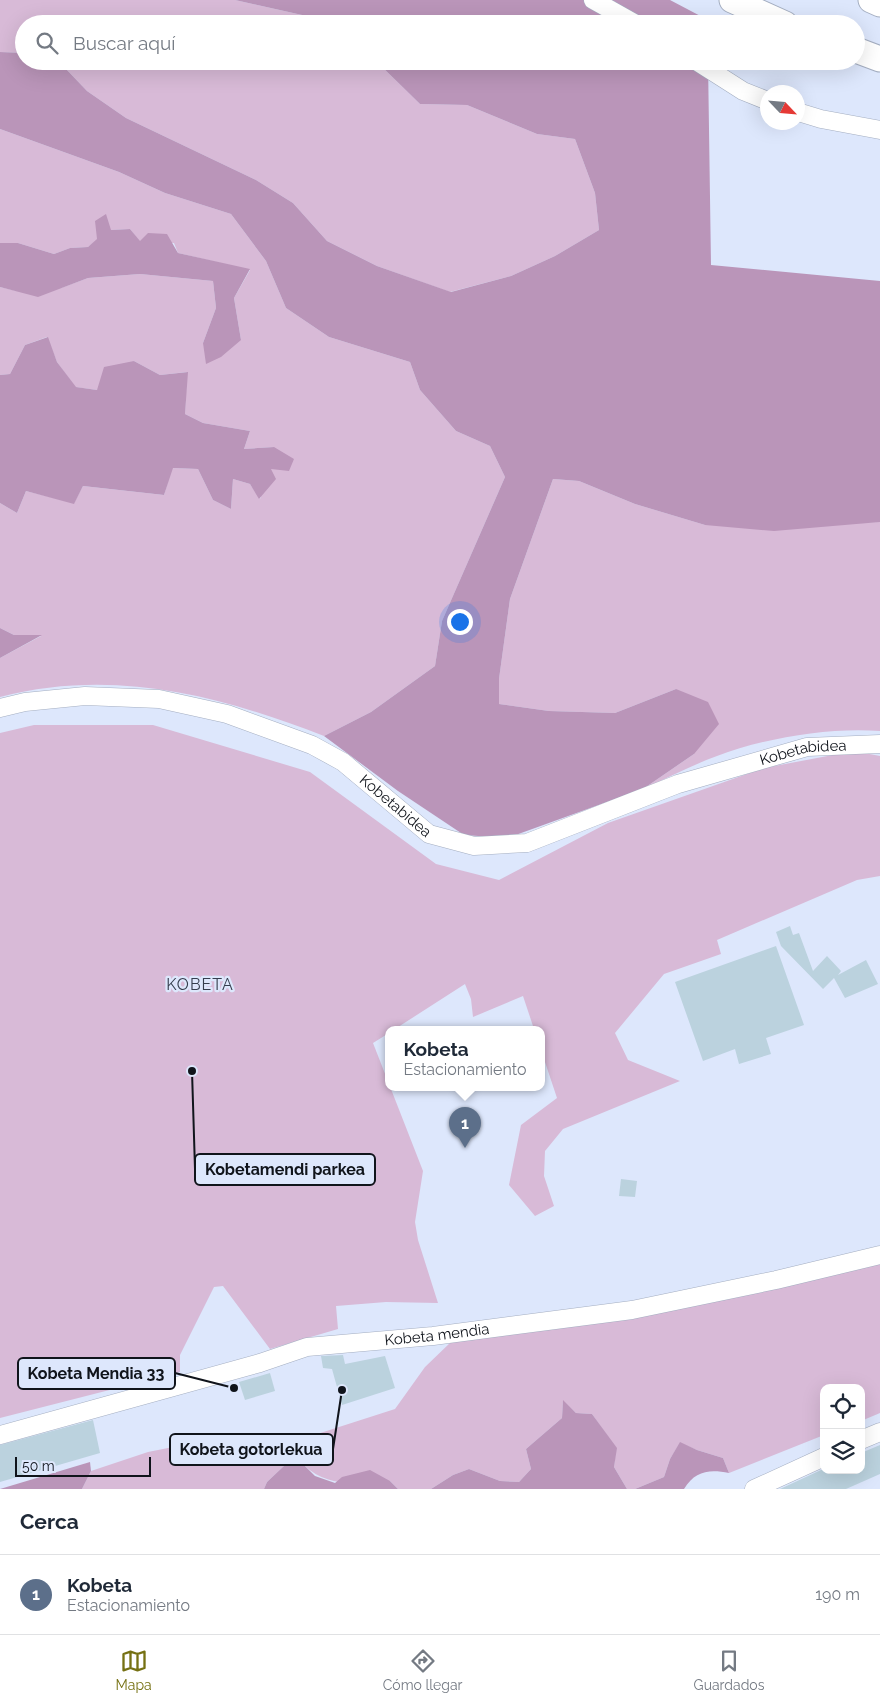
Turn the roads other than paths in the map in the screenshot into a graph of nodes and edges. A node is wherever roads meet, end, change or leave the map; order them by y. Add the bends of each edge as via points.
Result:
1 (593, 0) edge
2 (732, 0) edge
3 (871, 0) edge
4 (880, 4) edge
5 (620, 15) edge
6 (765, 15) edge
7 (865, 53) edge
8 (880, 59) edge
9 (710, 70) edge
10 (760, 98) edge
11 (805, 114) edge
12 (880, 130) edge
13 (0, 708) edge
14 (880, 744) edge
15 (880, 1255) edge
16 (880, 1432) edge
17 (0, 1435) edge
18 (865, 1438) edge
19 (820, 1458) edge
20 (754, 1489) edge

1 - 5 street
2 - 6 highway
3 - 4 highway
7 - 8 highway
9 - 10 street
11 - 12 street
13 - 14 street, Kobetabidea via 85,696 160,699 227,714 312,745 343,762 429,834 474,846 527,843 678,784 807,747
15 - 17 street, Kobeta mendia via 632,1310 433,1336 307,1347
16 - 18 street
19 - 20 street

